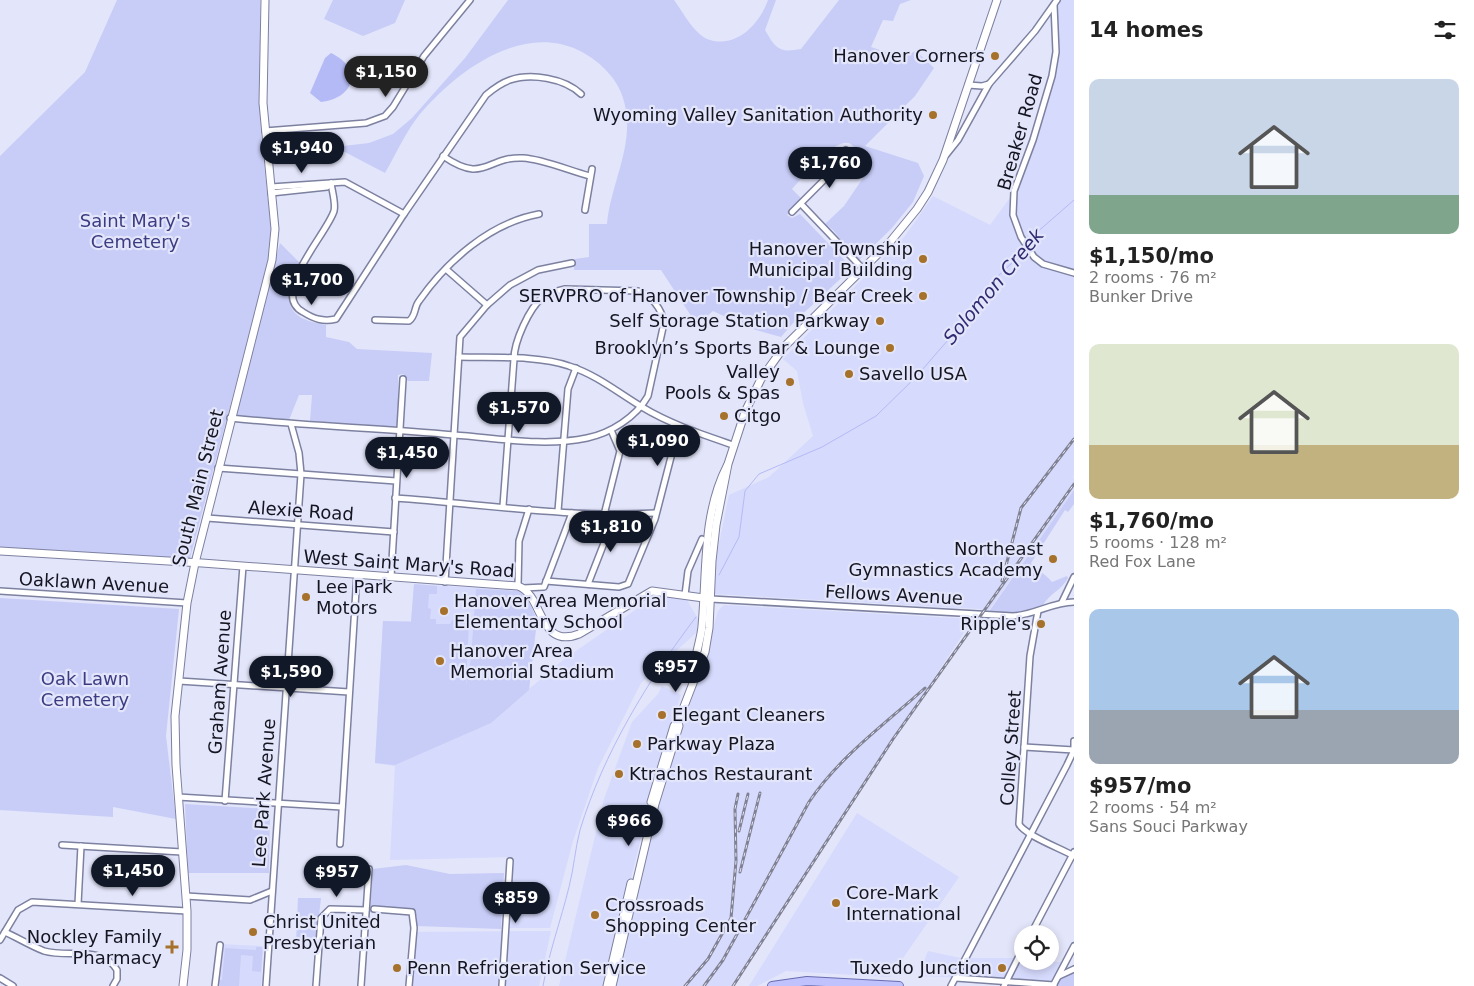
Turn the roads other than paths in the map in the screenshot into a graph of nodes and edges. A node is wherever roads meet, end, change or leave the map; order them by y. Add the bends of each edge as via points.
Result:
1 (265, 0) edge
2 (470, 0) edge
3 (997, 0) edge
4 (1056, 3) edge
5 (1042, 22) junction
6 (1055, 26) junction
7 (989, 84) junction
8 (968, 85) junction
9 (581, 94) dead end
10 (265, 131) junction
11 (846, 150) dead end
12 (443, 156) junction
13 (943, 160) junction
14 (592, 169) dead end
15 (590, 176) junction
16 (331, 183) junction
17 (271, 190) junction
18 (802, 205) junction
19 (585, 210) dead end
20 (792, 212) dead end
21 (404, 214) junction
22 (539, 214) dead end
23 (572, 263) dead end
24 (863, 269) junction
25 (447, 270) junction
26 (1074, 273) edge
27 (487, 305) junction
28 (375, 320) dead end
29 (459, 357) junction
30 (514, 360) junction
31 (576, 368) junction
32 (403, 380) dead end
33 (640, 406) junction
34 (230, 418) junction
35 (291, 424) junction
36 (679, 426) junction
37 (611, 430) junction
38 (399, 431) junction
39 (454, 434) junction
40 (508, 440) junction
41 (562, 441) junction
42 (733, 446) junction
43 (218, 468) junction
44 (300, 474) junction
45 (396, 481) junction
46 (395, 498) junction
47 (450, 502) junction
48 (503, 506) junction
49 (529, 509) junction
50 (558, 511) junction
51 (572, 513) junction
52 (655, 513) junction
53 (604, 515) junction
54 (615, 515) junction
55 (206, 518) junction
56 (297, 525) junction
57 (394, 532) junction
58 (702, 539) dead end
59 (0, 551) edge
60 (194, 563) junction
61 (243, 566) junction
62 (293, 570) junction
63 (357, 574) junction
64 (391, 577) junction
65 (1074, 577) edge
66 (445, 582) junction
67 (545, 584) junction
68 (588, 584) junction
69 (521, 587) junction
70 (0, 592) edge
71 (685, 595) junction
72 (707, 599) junction
73 (1062, 602) junction
74 (1074, 602) edge
75 (187, 603) junction
76 (1038, 611) junction
77 (179, 681) junction
78 (235, 685) junction
79 (285, 688) junction
80 (349, 692) junction
81 (678, 722) junction
82 (1074, 741) edge
83 (1024, 747) junction
84 (1074, 750) edge
85 (178, 797) junction
86 (225, 801) junction
87 (277, 804) junction
88 (342, 807) junction
89 (1030, 834) junction
90 (340, 844) dead end
91 (62, 845) dead end
92 (81, 846) junction
93 (182, 852) junction
94 (1074, 854) edge
95 (510, 861) dead end
96 (369, 870) dead end
97 (272, 892) junction
98 (186, 896) junction
99 (78, 904) junction
100 (374, 909) dead end
101 (366, 910) junction
102 (187, 911) junction
103 (1036, 925) edge
104 (5, 932) junction
105 (0, 940) edge
106 (220, 945) dead end
107 (1074, 946) edge
108 (1014, 966) edge
109 (1074, 969) edge
110 (1059, 976) junction
111 (0, 978) edge
112 (956, 978) junction
113 (831, 984) edge
114 (1005, 984) edge
115 (13, 986) edge
116 (113, 986) edge
117 (183, 986) edge
118 (215, 986) edge
119 (266, 986) edge
120 (316, 986) edge
121 (361, 986) edge
122 (409, 986) edge
123 (502, 986) edge
124 (607, 986) edge
125 (612, 986) edge
126 (772, 986) edge
127 (899, 986) edge
128 (951, 986) edge
129 (1054, 986) edge

1 - 10 main road, South Main Street
2 - 10 street via 424,56 384,116 366,123
3 - 8 main road
4 - 5 street
4 - 6 street, Breaker Road
5 - 6 street via 1049,21
5 - 7 street
6 - 26 street, Breaker Road via 1056,52 1052,76 1034,140 1014,191 1013,215 1027,247 1043,264
7 - 8 street
7 - 13 street
8 - 13 main road
9 - 12 street via 559,81 525,78 503,83 486,95
10 - 17 main road, South Main Street
11 - 18 street via 836,168
12 - 15 street via 467,170 512,158 525,158
12 - 21 street
13 - 24 main road via 917,209
14 - 15 street
15 - 19 street
16 - 17 street via 327,187
16 - 21 street via 345,182
16 - 21 street via 334,211 291,294 298,310 310,317 336,319
17 - 34 main road, South Main Street via 275,236 272,260
18 - 20 street
18 - 24 street
22 - 25 street via 515,220 480,239
23 - 27 street via 529,274 501,291
24 - 42 main road via 798,332 773,362 753,395
25 - 27 street
25 - 28 street via 418,302 410,321
27 - 29 street via 460,336
29 - 30 street
29 - 39 street
30 - 31 street
30 - 33 street via 516,343 538,302 545,296 565,289 644,293 661,311 664,323 648,396
30 - 40 street
31 - 33 street via 597,377
31 - 41 street via 568,389
32 - 38 street
33 - 36 street
33 - 37 street
34 - 35 street
34 - 43 main road, South Main Street
35 - 38 street
35 - 44 street, Lee Park Avenue
36 - 42 street
36 - 52 street
37 - 41 street via 588,438
37 - 53 street via 620,452
38 - 39 street
38 - 45 street
39 - 40 street
39 - 47 street
40 - 41 street
40 - 48 street
41 - 50 street
42 - 72 main road via 721,477 708,536
43 - 44 street
43 - 55 main road, South Main Street
44 - 45 street
44 - 56 street, Lee Park Avenue
45 - 46 street
46 - 47 street
46 - 57 street
47 - 48 street
47 - 66 street
48 - 49 street
49 - 50 street
49 - 69 street via 519,541
50 - 51 street
51 - 53 street
51 - 67 street
52 - 54 street
52 - 68 street via 646,544 628,584 619,587
53 - 54 street
54 - 68 street
55 - 56 street, Alexie Road
55 - 60 main road, South Main Street
56 - 57 street, Alexie Road
56 - 62 street, Lee Park Avenue
57 - 64 street
58 - 71 street via 688,571
59 - 60 main road, West Saint Mary's Road
60 - 61 main road, West Saint Mary's Road
60 - 75 main road, South Main Street
61 - 62 main road, West Saint Mary's Road
61 - 78 street, Graham Avenue
62 - 63 main road, West Saint Mary's Road
62 - 79 street, Lee Park Avenue
63 - 64 main road, West Saint Mary's Road
63 - 80 street
64 - 66 main road, West Saint Mary's Road
65 - 73 street
66 - 69 main road, West Saint Mary's Road
67 - 68 street
67 - 69 street
69 - 71 main road, West Saint Mary's Road via 531,597 546,626 569,637 652,591
70 - 75 street, Oaklawn Avenue
71 - 72 main road, West Saint Mary's Road
72 - 76 street, Fellows Avenue via 1013,616
72 - 81 main road via 696,672
73 - 74 street, Fellows Avenue
73 - 76 street, Fellows Avenue
75 - 77 main road, South Main Street
76 - 83 street, Colley Street via 1030,656
77 - 78 street
77 - 85 main road, South Main Street via 175,742
78 - 79 street
78 - 86 street, Graham Avenue
79 - 80 street
79 - 87 street, Lee Park Avenue
80 - 88 street
81 - 124 main road via 655,786
81 - 125 main road
82 - 84 street
83 - 84 street
83 - 89 street, Colley Street via 1020,824
84 - 89 street
85 - 86 street
85 - 93 main road, South Main Street
86 - 87 street
87 - 88 street
87 - 97 street, Lee Park Avenue
88 - 90 street
89 - 94 street
89 - 112 street
91 - 92 street
92 - 93 street
92 - 99 street
93 - 98 main road, South Main Street
94 - 103 street
95 - 123 street
96 - 101 street
97 - 98 street via 250,900
97 - 119 street, Lee Park Avenue
98 - 102 main road, South Main Street
99 - 102 street
99 - 104 street via 27,903 18,910
100 - 122 street via 412,912 414,928
101 - 120 street via 330,909 321,918
101 - 121 street
102 - 117 main road, South Main Street
104 - 105 street
104 - 116 street via 46,951 103,957 117,970
106 - 118 street
107 - 110 street
108 - 114 street
109 - 110 street
110 - 129 street
111 - 115 street
112 - 114 street
112 - 128 street
113 - 126 main road via 794,982
113 - 127 main road
114 - 129 street

